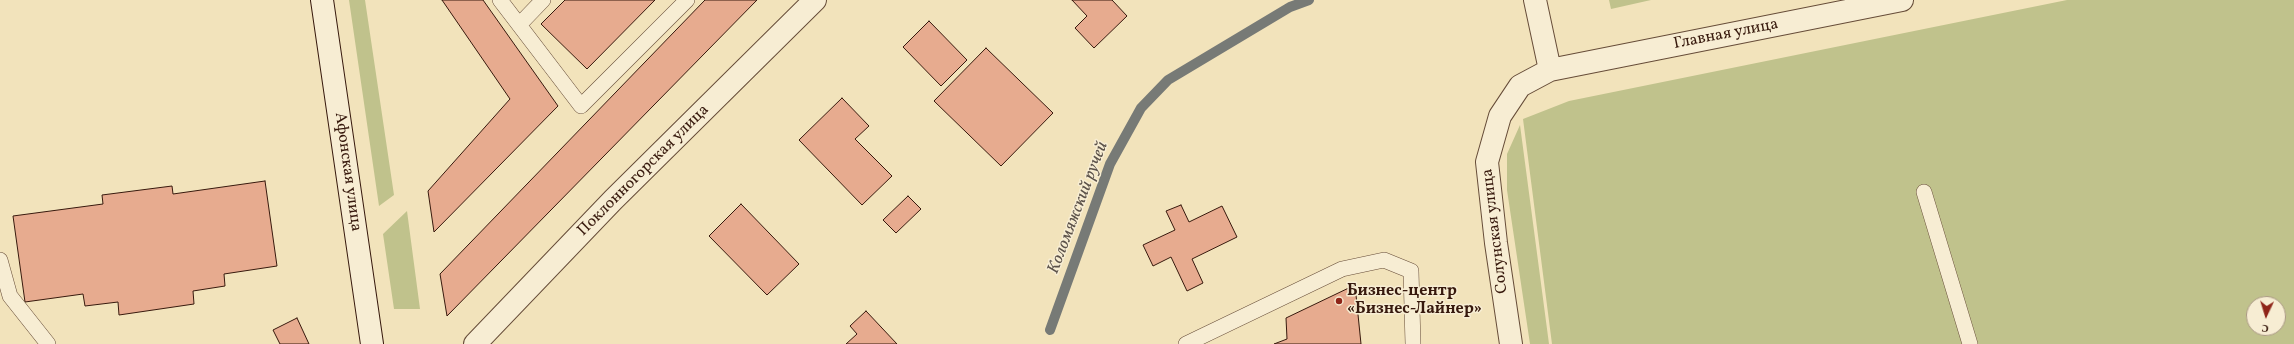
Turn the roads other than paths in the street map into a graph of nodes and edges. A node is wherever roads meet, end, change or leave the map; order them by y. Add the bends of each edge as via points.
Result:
1 (322, 0) edge
2 (500, 0) edge
3 (543, 0) edge
4 (686, 0) edge
5 (815, 0) edge
6 (1535, 0) edge
7 (1902, 0) edge
8 (519, 25) junction
9 (1550, 70) junction
10 (1924, 192) dead end
11 (0, 260) edge
12 (5, 294) edge
13 (48, 344) edge
14 (372, 344) edge
15 (475, 344) edge
16 (1186, 344) edge
17 (1413, 344) edge
18 (1511, 344) edge
19 (1970, 344) edge

1 - 14 street, Афонская улица
2 - 8 lane
3 - 8 lane
4 - 8 lane via 581,106
5 - 15 street, Поклонногорская улица via 613,200
6 - 9 street
7 - 9 street, Главная улица
9 - 18 street, Солунская улица via 1520,86 1500,116 1487,162
10 - 19 lane
11 - 12 lane
12 - 13 lane
16 - 17 lane via 1342,269 1384,260 1411,271

